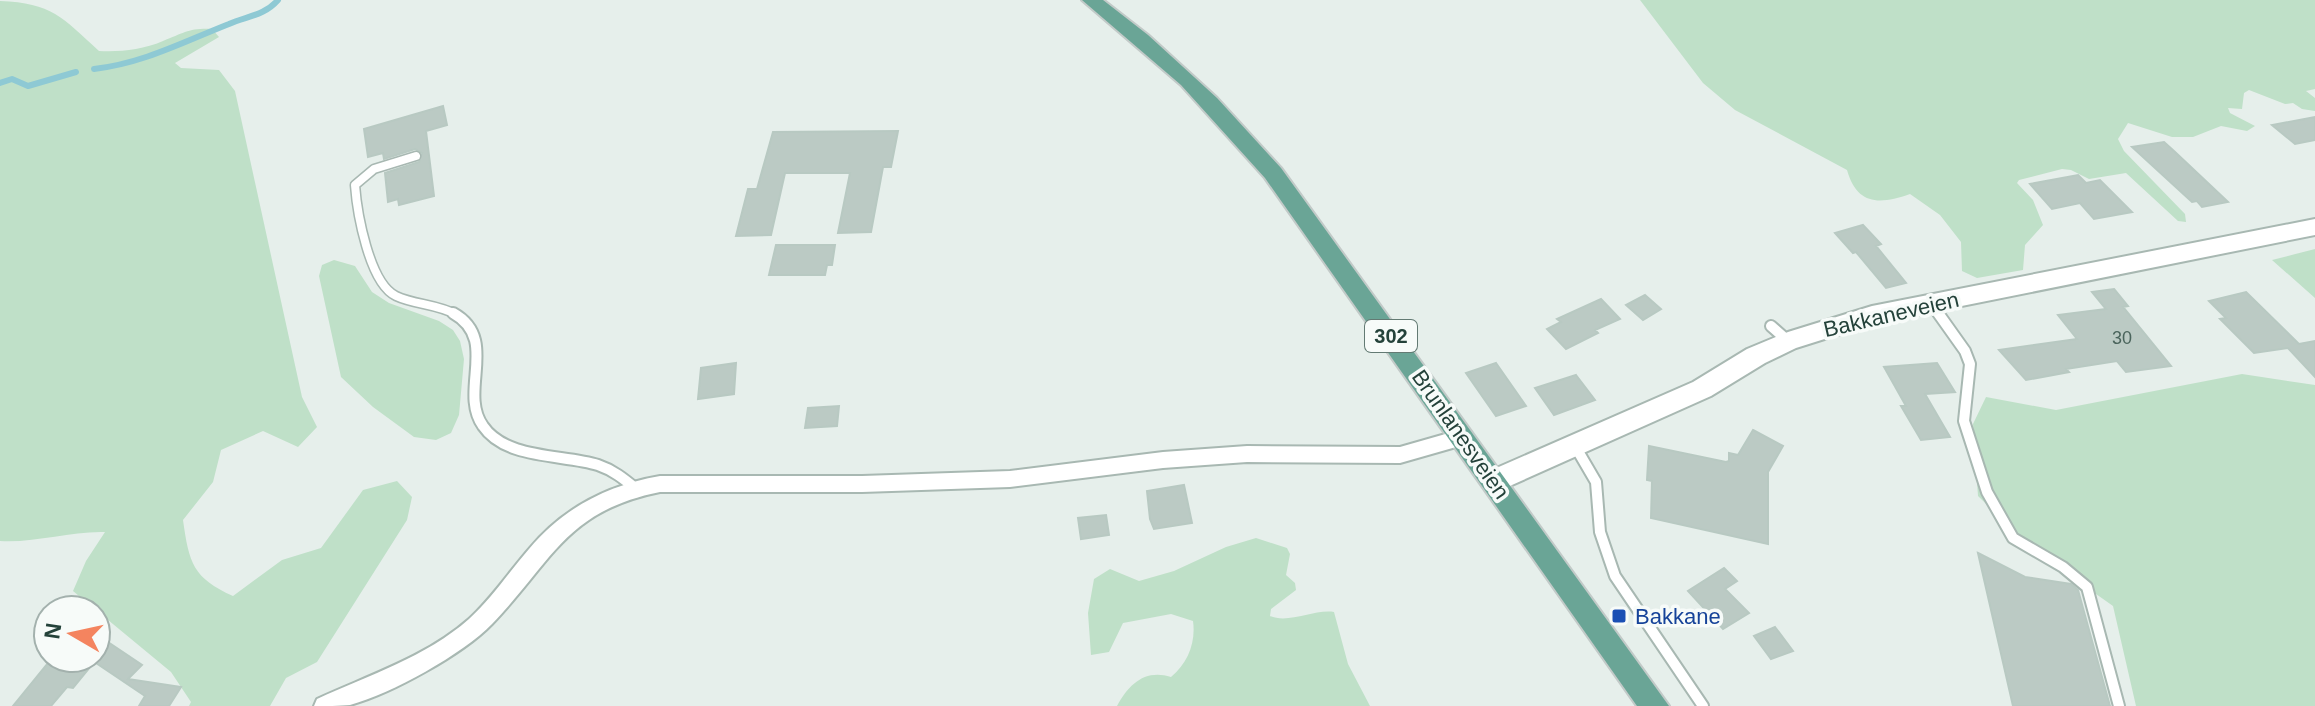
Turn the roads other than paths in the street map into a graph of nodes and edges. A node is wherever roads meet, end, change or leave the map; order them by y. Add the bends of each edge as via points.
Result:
1 (1091, 0) edge
2 (416, 156) dead end
3 (2315, 227) edge
4 (1932, 304) junction
5 (1463, 437) junction
6 (1575, 446) junction
7 (1494, 481) junction
8 (635, 488) junction
9 (325, 706) edge
10 (1654, 706) edge
11 (1703, 706) edge
12 (2119, 706) edge

1 - 5 main road, Brunlanesveien / 302 via 1165,58 1243,136 1308,218
2 - 8 lane via 374,169 355,185 383,288 452,312 469,325 477,344 475,403 488,433 507,445 609,468
3 - 4 street, Bakkaneveien
4 - 6 street, Bakkaneveien via 1779,333 1756,356 1702,389
4 - 12 lane via 1970,364 1964,421 1987,492 2013,538 2087,587
5 - 7 main road, Brunlanesveien / 302
5 - 8 street via 1400,455 1247,454 1010,479
6 - 7 street, Bakkaneveien
6 - 11 lane via 1596,482 1600,532 1615,576
7 - 10 main road, Brunlanesveien / 302
8 - 9 street via 590,508 564,527 495,607 454,642

